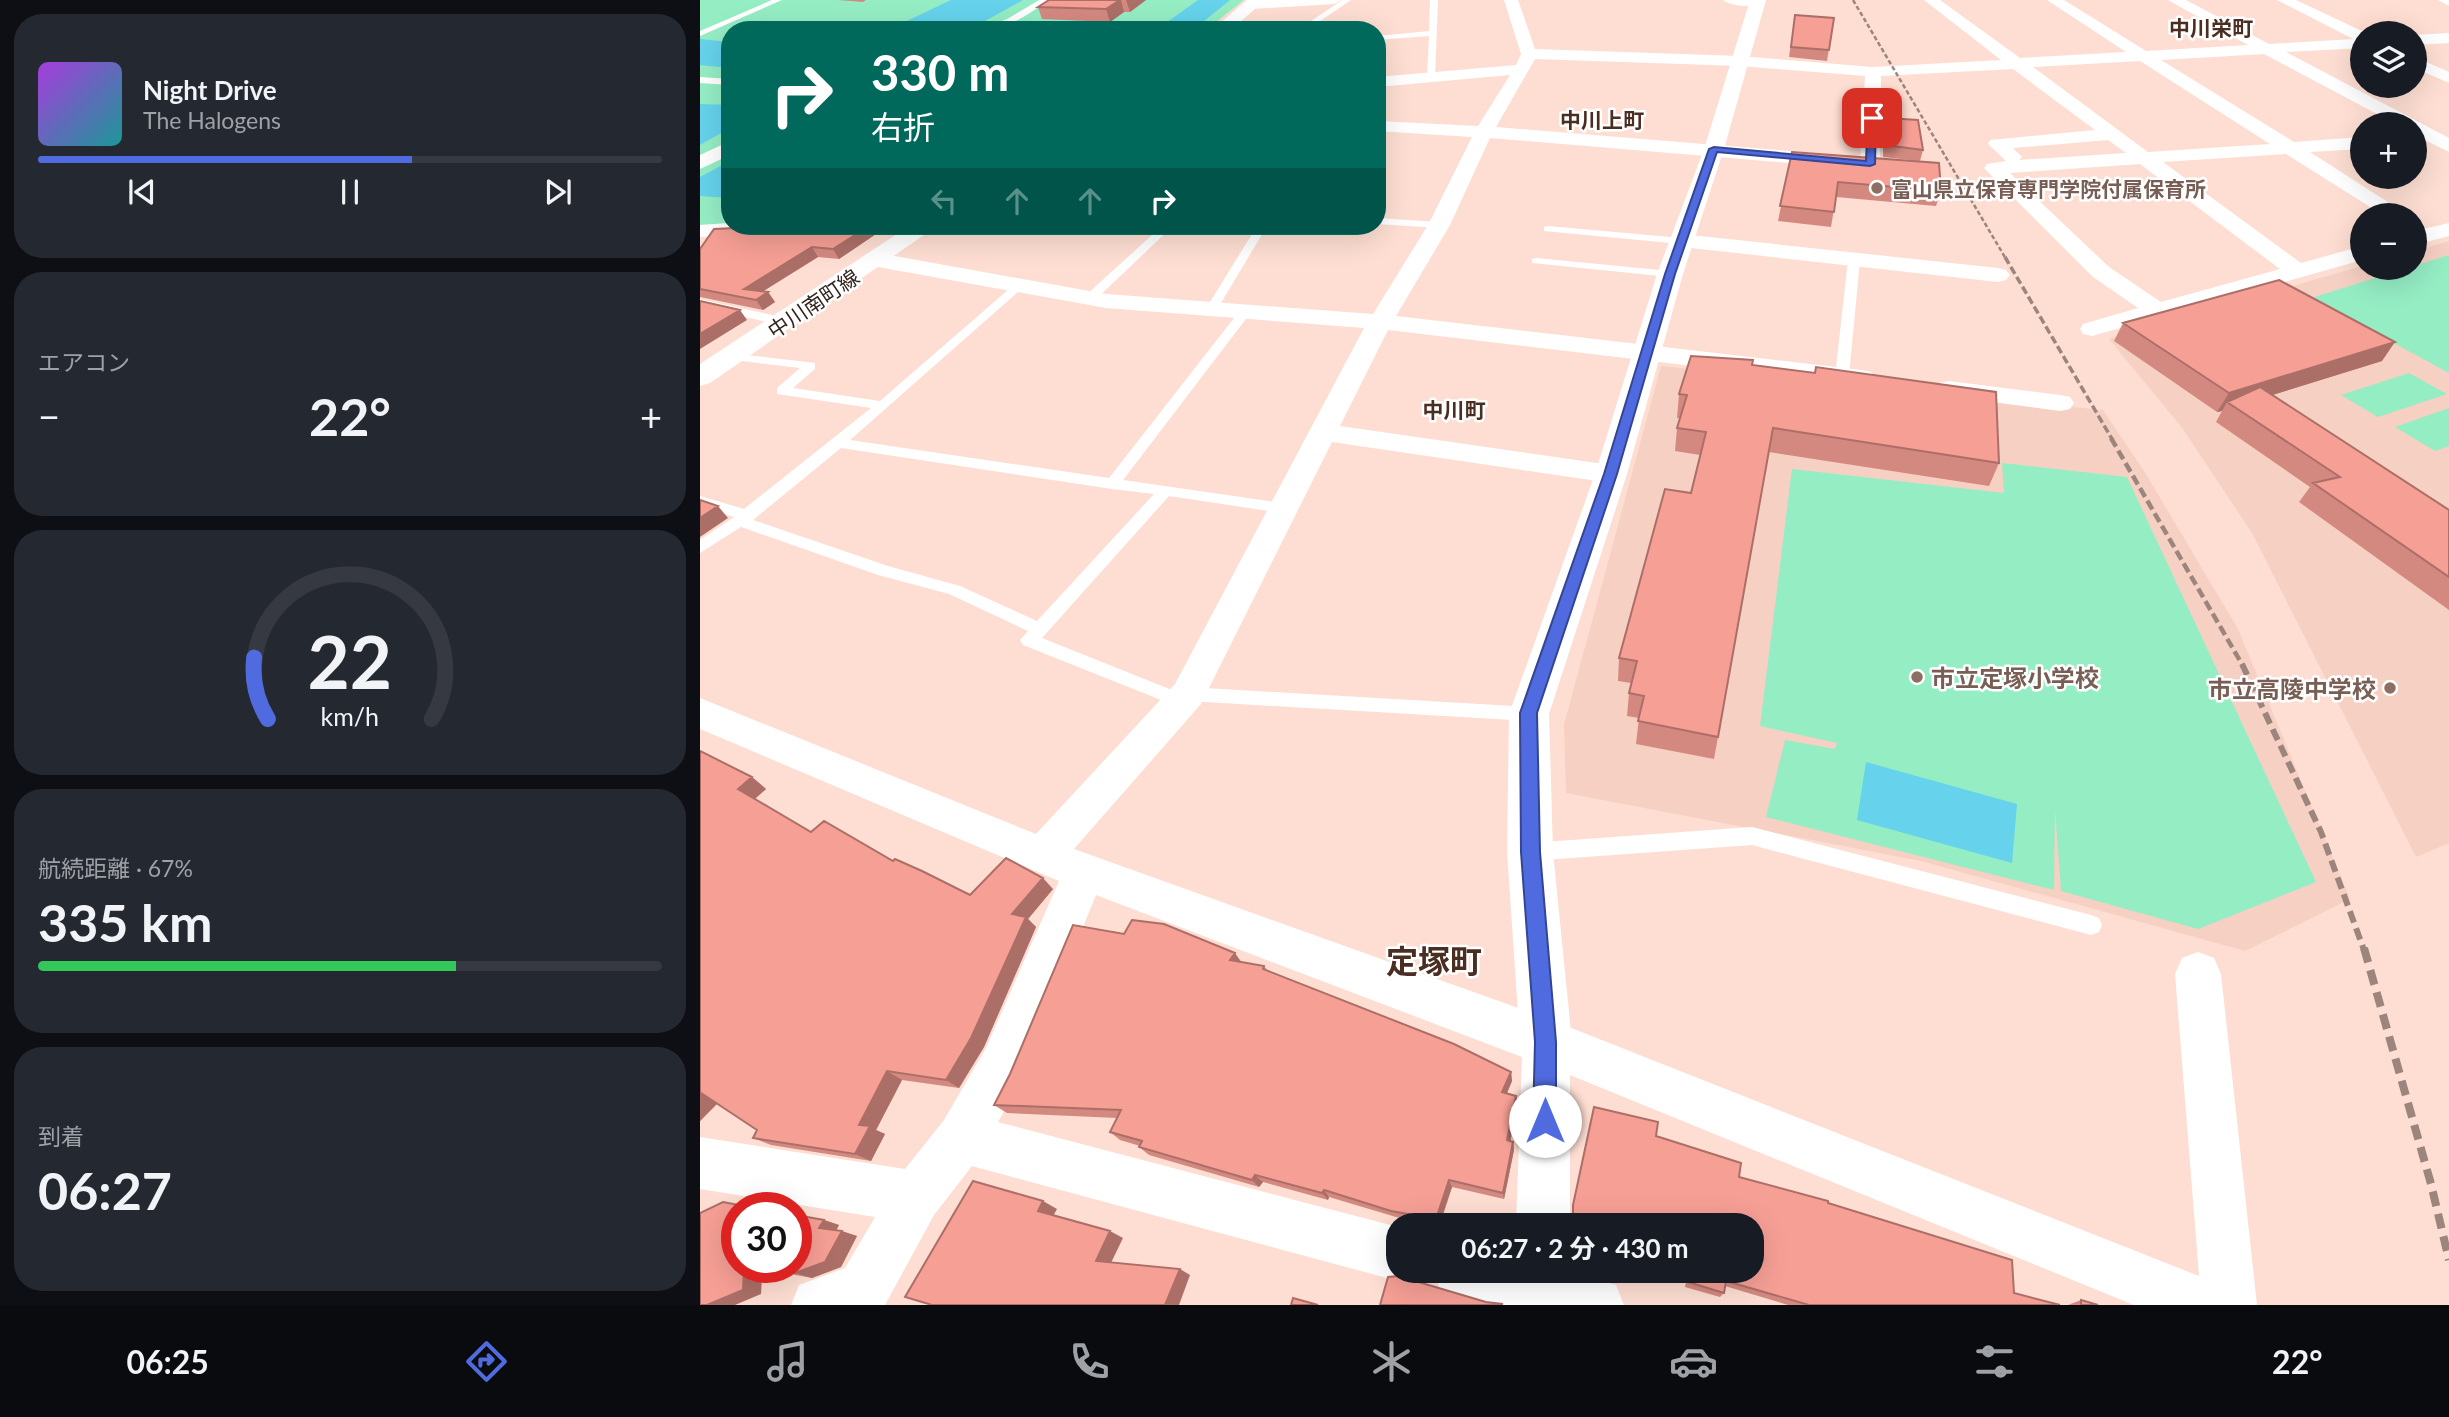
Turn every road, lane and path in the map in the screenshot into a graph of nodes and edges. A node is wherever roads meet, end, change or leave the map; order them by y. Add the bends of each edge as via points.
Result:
1 (778, 0) edge
2 (1044, 0) edge
3 (1334, 0) edge
4 (1347, 0) edge
5 (1434, 0) edge
6 (1511, 0) edge
7 (1730, 0) edge
8 (1931, 0) edge
9 (2054, 0) edge
10 (2175, 0) edge
11 (2284, 0) edge
12 (1758, 1) edge
13 (1254, 2) edge
14 (730, 21) edge
15 (1009, 21) edge
16 (1231, 21) edge
17 (1316, 21) edge
18 (721, 25) edge
19 (2350, 31) edge
20 (1433, 33) junction
21 (700, 34) edge
22 (1386, 37) edge
23 (2449, 38) edge
24 (2427, 39) edge
25 (2350, 44) edge
26 (2267, 48) junction
27 (2144, 56) junction
28 (1740, 61) junction
29 (1525, 62) junction
30 (2015, 63) junction
31 (2427, 68) edge
32 (1873, 72) junction
33 (1431, 77) junction
34 (2449, 78) edge
35 (700, 80) edge
36 (721, 81) edge
37 (1386, 81) edge
38 (2387, 112) edge
39 (1386, 126) edge
40 (1484, 131) junction
41 (2110, 134) junction
42 (2350, 144) edge
43 (2290, 148) junction
44 (1714, 149) junction
45 (721, 152) edge
46 (2144, 159) junction
47 (700, 163) edge
48 (2022, 166) junction
49 (2377, 203) edge
50 (1386, 222) edge
51 (1438, 225) junction
52 (1548, 229) dead end
53 (2449, 229) edge
54 (2427, 232) edge
55 (911, 235) edge
56 (1158, 235) edge
57 (1257, 235) edge
58 (1681, 241) junction
59 (2350, 256) edge
60 (878, 260) junction
61 (1854, 260) junction
62 (1536, 261) dead end
63 (2297, 271) junction
64 (1670, 274) junction
65 (1998, 275) dead end
66 (1021, 284) junction
67 (1090, 298) junction
68 (700, 303) edge
69 (2155, 309) junction
70 (1211, 310) junction
71 (1245, 312) junction
72 (786, 322) junction
73 (1380, 322) junction
74 (2092, 329) dead end
75 (1648, 352) junction
76 (734, 356) junction
77 (1842, 376) junction
78 (700, 377) edge
79 (1883, 381) edge
80 (1924, 386) edge
81 (2060, 403) dead end
82 (881, 405) junction
83 (1322, 432) junction
84 (839, 443) junction
85 (1611, 474) junction
86 (1112, 484) junction
87 (1165, 491) junction
88 (700, 501) edge
89 (1282, 508) junction
90 (744, 518) junction
91 (700, 548) edge
92 (1040, 629) junction
93 (1188, 694) junction
94 (700, 713) edge
95 (1529, 713) junction
96 (1530, 852) junction
97 (1064, 863) junction
98 (2091, 925) dead end
99 (2197, 974) dead end
100 (1546, 1042) junction
101 (962, 1138) junction
102 (700, 1163) edge
103 (916, 1197) junction
104 (1544, 1213) edge
105 (1386, 1251) edge
106 (1516, 1283) edge
107 (1542, 1289) edge
108 (845, 1300) edge
109 (1596, 1305) edge
110 (2202, 1305) edge
111 (2229, 1305) edge

1 - 14 lane
2 - 15 lane
3 - 13 street
4 - 17 lane
5 - 20 lane
6 - 29 street
7 - 12 street
8 - 30 street
9 - 27 street
10 - 26 street
11 - 19 street
12 - 28 street
13 - 16 street
18 - 21 lane
20 - 22 lane
20 - 33 lane
23 - 24 street
25 - 26 street
26 - 27 street
26 - 38 street
27 - 30 street
27 - 43 street
28 - 29 street
28 - 32 street
28 - 44 street
29 - 33 street
29 - 40 street
30 - 32 street
30 - 41 street
31 - 34 street
32 - 44 street via 1877,164
33 - 37 street
35 - 36 lane
39 - 40 street
40 - 44 street
40 - 51 street
41 - 46 street
41 - 48 street via 1997,144
42 - 43 street
43 - 46 street
43 - 49 street
44 - 58 street
45 - 47 street
46 - 48 street
46 - 63 street
48 - 69 street via 1994,168 2101,272
50 - 51 lane
51 - 73 street
52 - 58 lane
53 - 54 street
55 - 60 street, 中川南町線
56 - 67 lane
57 - 70 lane
58 - 61 street
58 - 64 street
59 - 63 street
60 - 66 street
60 - 72 street, 中川南町線
61 - 65 street
61 - 77 lane
62 - 64 lane
63 - 69 street
64 - 75 street
66 - 67 street
66 - 82 lane
67 - 70 street
68 - 72 lane
69 - 74 street
70 - 71 street
71 - 73 street
71 - 86 lane
72 - 76 street, 中川南町線
73 - 75 street
73 - 83 street
75 - 77 street
75 - 85 street
76 - 78 street, 中川南町線
76 - 82 lane via 810,366 782,391
77 - 79 street
80 - 81 street
82 - 84 lane
83 - 85 street
83 - 89 street
84 - 86 lane
84 - 90 lane
85 - 95 street
86 - 87 lane
87 - 89 lane
87 - 92 lane
88 - 90 lane
89 - 93 street
90 - 91 lane
90 - 92 lane via 884,571 954,590
92 - 93 lane via 1029,640 1171,697
93 - 95 lane
93 - 97 street
94 - 97 street
95 - 96 street
96 - 98 lane via 1752,836
96 - 100 street
97 - 100 street
97 - 101 street via 1003,1065
99 - 111 street
100 - 104 street
100 - 110 street
101 - 103 street
101 - 105 street
102 - 103 street
103 - 108 street
106 - 107 street
107 - 109 street

